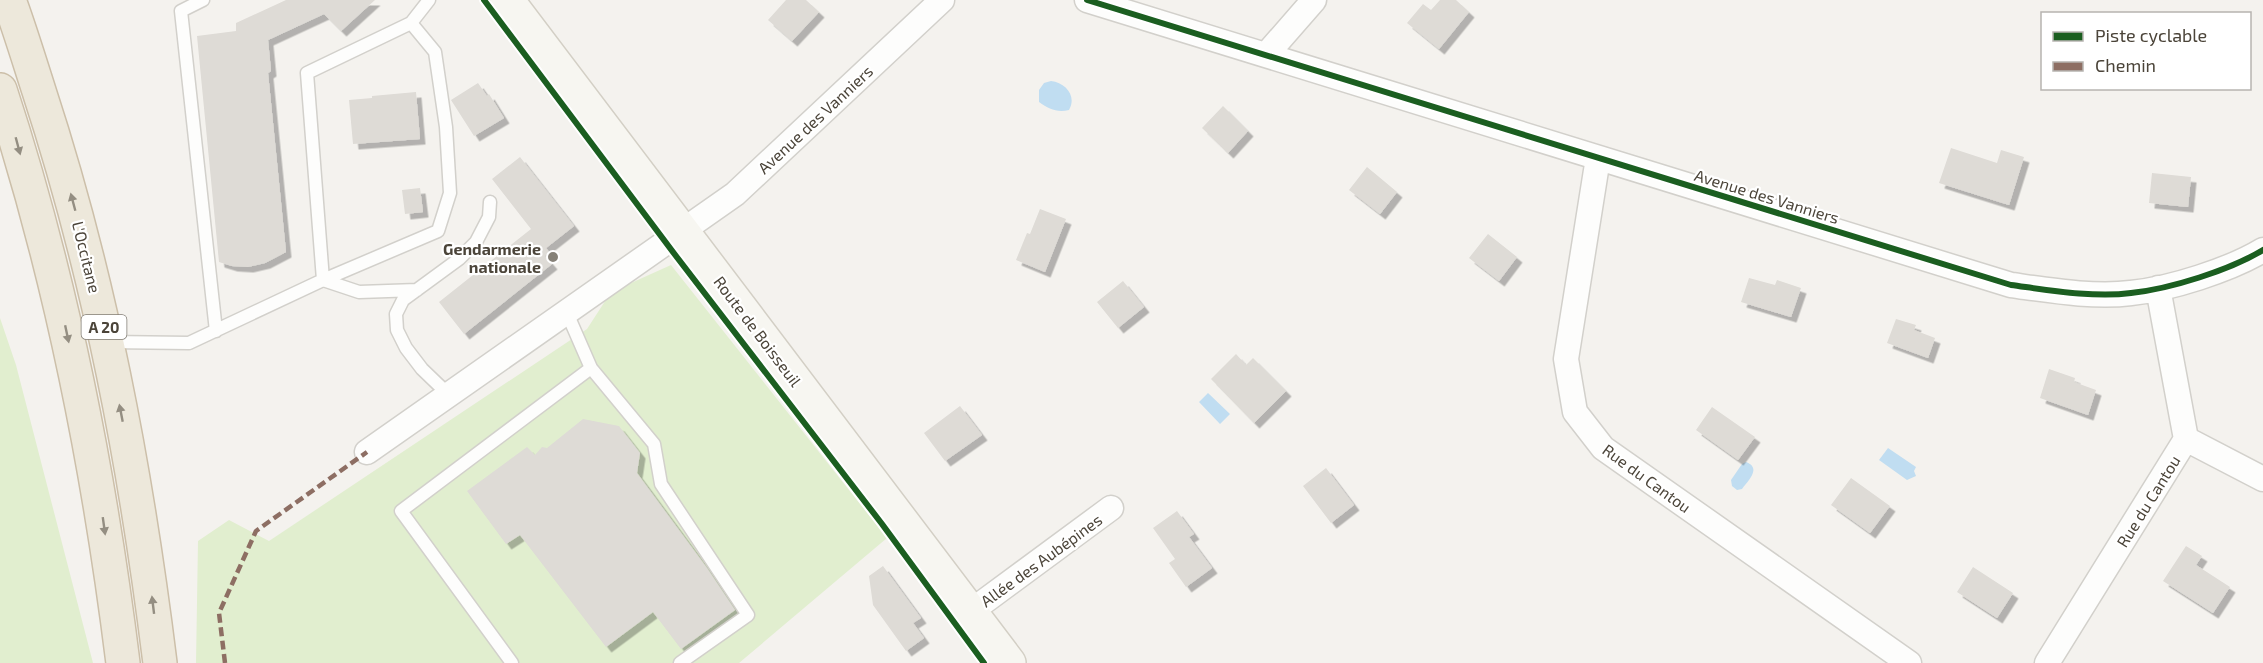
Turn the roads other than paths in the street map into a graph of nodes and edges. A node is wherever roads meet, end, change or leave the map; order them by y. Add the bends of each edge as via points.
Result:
1 (9, 0) edge
2 (203, 0) edge
3 (429, 0) edge
4 (507, 0) edge
5 (942, 0) edge
6 (1087, 0) edge
7 (1314, 0) edge
8 (411, 23) junction
9 (1266, 55) junction
10 (0, 90) edge
11 (1598, 158) junction
12 (490, 202) dead end
13 (683, 232) junction
14 (2263, 250) edge
15 (323, 280) junction
16 (2158, 288) junction
17 (417, 290) junction
18 (567, 312) junction
19 (216, 331) junction
20 (108, 342) junction
21 (591, 368) junction
22 (449, 395) junction
23 (2186, 439) junction
24 (367, 452) dead end
25 (2263, 479) edge
26 (1111, 508) dead end
27 (970, 612) junction
28 (123, 663) edge
29 (160, 663) edge
30 (512, 663) edge
31 (680, 663) edge
32 (1009, 663) edge
33 (1909, 663) edge
34 (2048, 663) edge

20 -> 1 highway, L'Occitane / A 20 via 65,175
2 - 19 lane via 181,10
3 - 8 lane
4 - 13 main road, Route de Boisseuil
5 - 13 street, Avenue des Vanniers via 735,194
6 - 9 street, Avenue des Vanniers
7 - 9 street
8 - 15 lane via 307,73
8 - 15 lane via 435,52 446,127 450,193 438,231
9 - 11 street, Avenue des Vanniers
10 -> 28 highway, A 20 via 41,230 80,394
11 - 16 street, Avenue des Vanniers via 2011,285 2130,294
11 - 33 street, Rue du Cantou via 1566,359 1575,412 1602,448
12 - 17 lane via 489,217 476,242
13 - 18 street, Avenue des Vanniers
13 - 27 main road, Route de Boisseuil
14 - 16 street, Avenue des Vanniers via 2194,279
15 - 17 lane via 359,291
15 - 19 lane
16 - 23 street, Rue du Cantou
17 - 22 lane via 403,300 396,314 397,330 422,369
18 - 21 lane
18 - 22 street, Avenue des Vanniers
19 - 20 lane via 189,344
29 -> 20 highway, L'Occitane / A 20 via 136,492
21 - 30 lane via 401,512
21 - 31 lane via 654,444 661,484 747,615
22 - 24 street, Avenue des Vanniers
23 - 25 street
23 - 34 street, Rue du Cantou
26 - 27 street, Allée des Aubépines
27 - 32 main road, Route de Boisseuil

